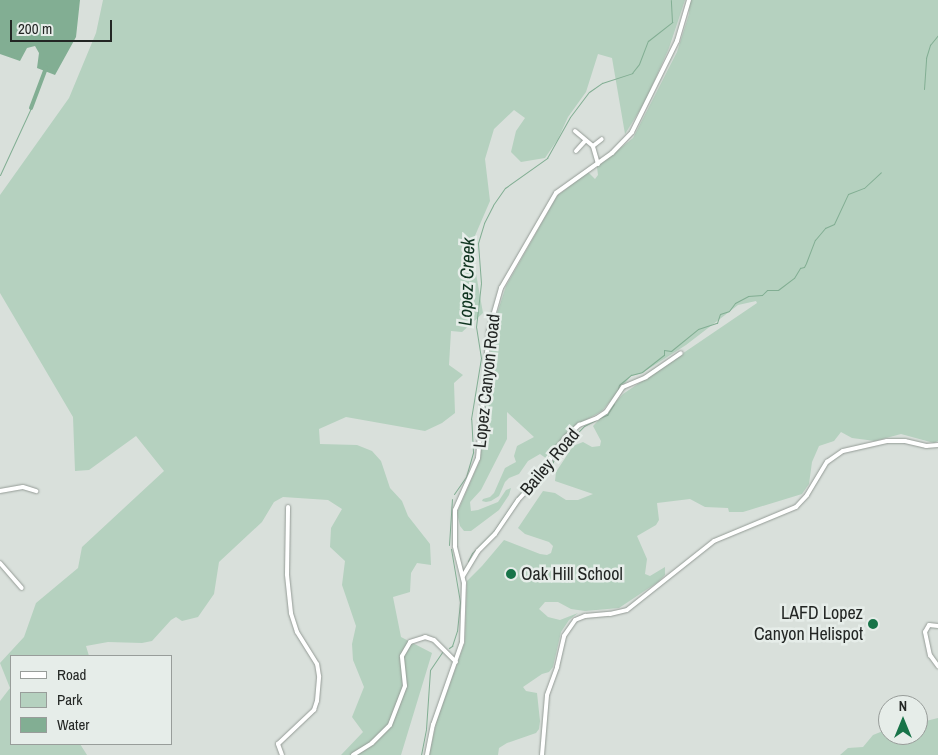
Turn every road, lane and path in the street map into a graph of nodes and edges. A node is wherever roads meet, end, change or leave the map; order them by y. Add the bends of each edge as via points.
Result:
1 (689, 0) edge
2 (575, 131) dead end
3 (602, 139) dead end
4 (585, 141) junction
5 (593, 146) junction
6 (576, 152) dead end
7 (598, 164) junction
8 (681, 353) dead end
9 (938, 445) edge
10 (0, 491) edge
11 (36, 491) dead end
12 (288, 507) dead end
13 (0, 563) edge
14 (464, 576) junction
15 (22, 588) dead end
16 (938, 626) edge
17 (456, 662) junction
18 (938, 666) edge
19 (282, 755) edge
20 (352, 755) edge
21 (428, 755) edge
22 (542, 755) edge

1 - 7 street, Lopez Canyon Road via 677,41 640,120 621,146
2 - 4 street
3 - 5 street
4 - 5 street
4 - 6 street
5 - 7 street
7 - 14 street, Lopez Canyon Road via 556,193 501,288 494,308 489,330 478,458 456,510 456,546
8 - 14 street, Bailey Road via 646,377 623,387 606,412 578,425 566,437 545,470 476,553
9 - 22 street via 887,441 843,452 827,462 796,507 714,541 627,610 575,620 564,636 547,695
10 - 11 street via 23,486
12 - 19 street via 291,613 297,632 317,664 319,676 318,701 314,710 278,744
13 - 15 street
14 - 17 street, Lopez Canyon Road via 464,632
16 - 18 street via 930,625 925,632 930,655
17 - 20 street via 434,640 425,637 410,642 402,656 405,686 390,725 372,743
17 - 21 street, Lopez Canyon Road via 433,725

